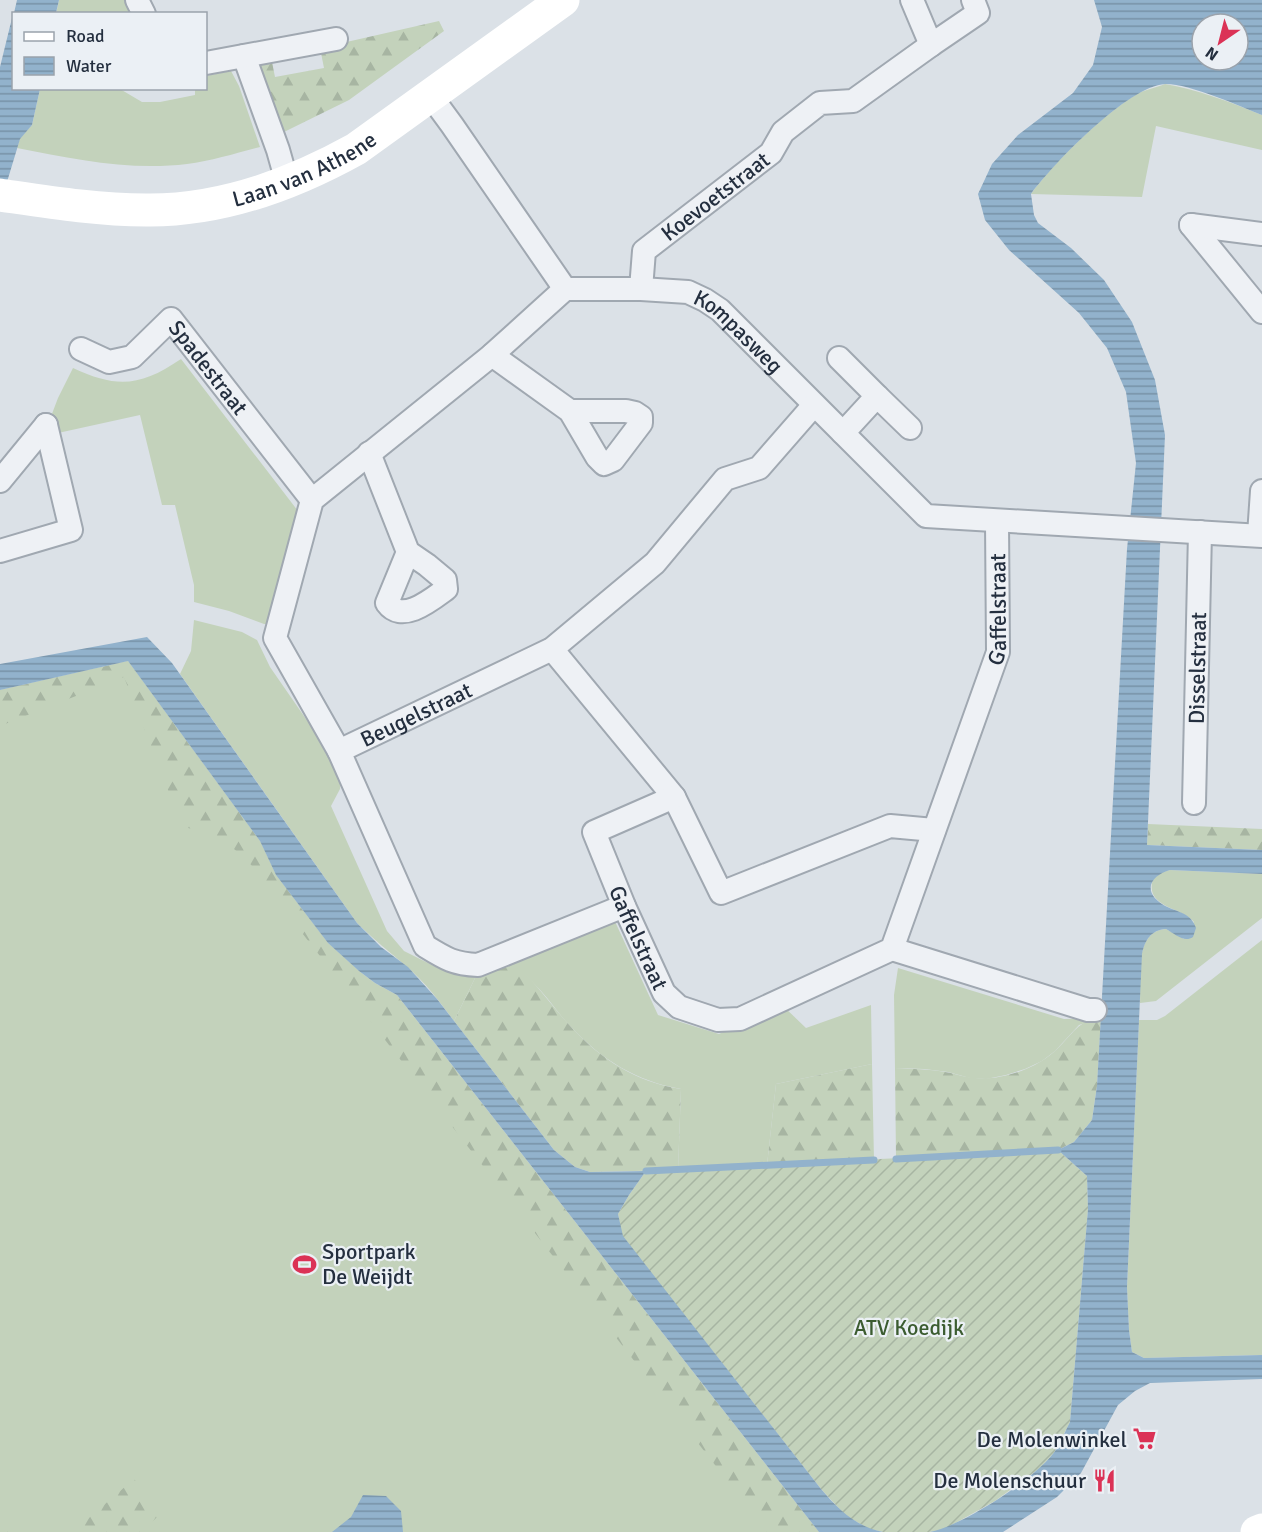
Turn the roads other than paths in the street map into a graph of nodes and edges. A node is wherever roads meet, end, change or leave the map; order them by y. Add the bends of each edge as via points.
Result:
1 (562, 0) edge
2 (912, 0) edge
3 (973, 0) edge
4 (336, 39) dead end
5 (931, 45) junction
6 (244, 56) junction
7 (207, 63) edge
8 (430, 95) junction
9 (286, 182) junction
10 (3, 195) edge
11 (1262, 234) edge
12 (565, 289) junction
13 (641, 289) junction
14 (1262, 312) edge
15 (81, 349) dead end
16 (492, 355) junction
17 (840, 358) dead end
18 (877, 396) junction
19 (814, 405) junction
20 (570, 411) dead end
21 (910, 428) dead end
22 (843, 433) junction
23 (369, 453) junction
24 (0, 481) edge
25 (1262, 491) edge
26 (312, 500) junction
27 (997, 522) junction
28 (1200, 532) junction
29 (1261, 535) edge
30 (0, 551) edge
31 (408, 552) dead end
32 (552, 649) junction
33 (339, 751) junction
34 (674, 797) junction
35 (1194, 803) dead end
36 (934, 830) junction
37 (624, 906) junction
38 (892, 949) junction
39 (1095, 1010) dead end
40 (1262, 1530) edge
41 (1257, 1532) edge

1 - 8 street, Laan van Athene
2 - 5 street
3 - 5 street, Koevoetstraat via 978,14
4 - 6 street
5 - 13 street, Koevoetstraat via 854,101 820,103 783,132 771,153 644,251
6 - 7 street
6 - 9 street
8 - 9 street, Laan van Athene via 356,149
8 - 12 street
9 - 10 street, Laan van Athene via 219,202 148,210
11 - 14 street via 1191,225
12 - 13 street, Kompasweg
12 - 16 street
13 - 19 street, Kompasweg via 688,292 720,310
15 - 26 street, Spadestraat via 109,362 132,357 171,319
16 - 20 street
16 - 23 street
17 - 18 street
18 - 21 street
18 - 22 street
19 - 22 street, Kompasweg
19 - 32 street, Beugelstraat via 759,468 725,479 655,563
22 - 27 street, Kompasweg via 926,516
23 - 26 street
23 - 31 street
24 - 30 street via 46,425 71,530
25 - 29 street
26 - 33 street via 275,638
27 - 28 street, Kompasweg
27 - 36 street, Gaffelstraat via 998,652
28 - 29 street
28 - 35 street, Disselstraat
32 - 33 street, Beugelstraat
32 - 34 street
33 - 37 street, Beugelstraat via 425,946 441,956 458,964 478,965
34 - 36 street via 721,893 890,826
34 - 37 street, Gaffelstraat via 594,832
36 - 38 street, Gaffelstraat
37 - 38 street, Gaffelstraat via 664,993 679,1007 718,1020 740,1019
38 - 39 street
40 - 41 street

